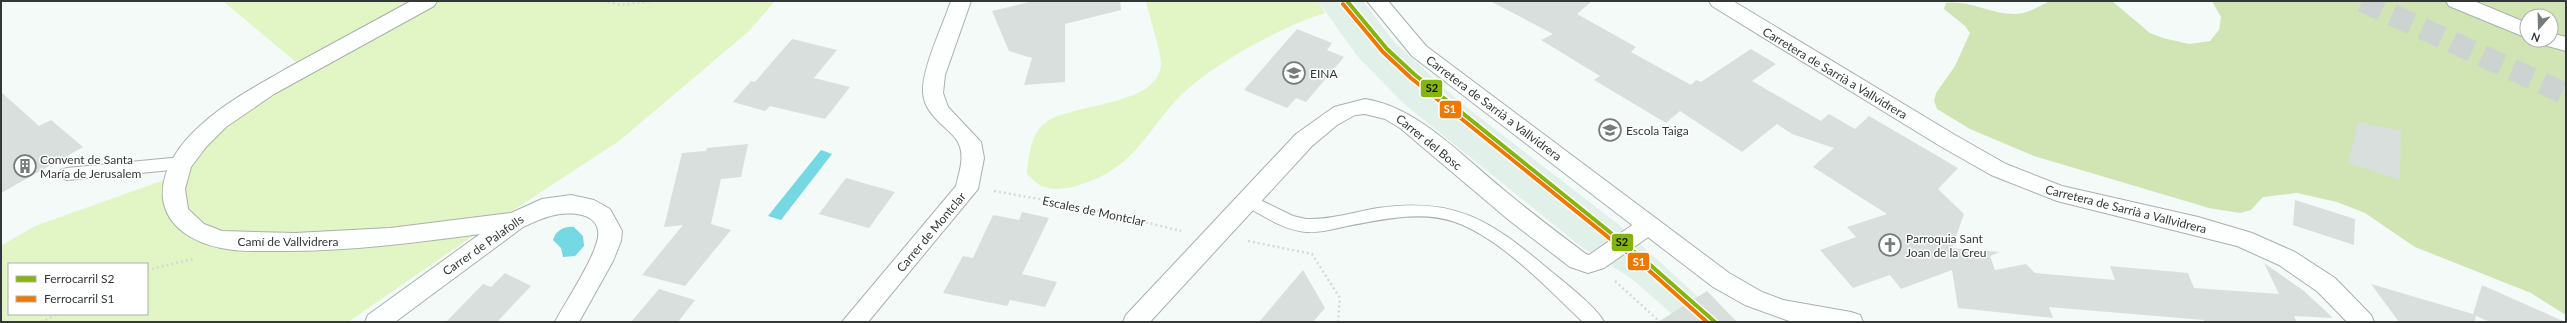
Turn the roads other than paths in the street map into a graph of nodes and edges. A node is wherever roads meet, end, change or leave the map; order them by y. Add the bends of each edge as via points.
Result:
1 (427, 1) edge
2 (961, 1) edge
3 (1377, 1) edge
4 (1720, 1) edge
5 (2456, 1) edge
6 (2519, 27) edge
7 (182, 163) junction
8 (67, 174) dead end
9 (1248, 200) junction
10 (515, 221) junction
11 (1643, 229) junction
12 (377, 322) edge
13 (567, 322) edge
14 (854, 322) edge
15 (1136, 322) edge
16 (1595, 322) edge
17 (1851, 322) edge
18 (2362, 322) edge

1 - 7 street, Camí de Vallvidrera via 256,95 214,125 198,140
2 - 14 street, Carrer de Montclar via 935,75 933,93 939,110 970,142 973,158 967,189
3 - 11 street, Carretera de Sarrià a Vallvidrera via 1425,55
4 - 18 street, Carretera de Sarrià a Vallvidrera via 1958,148 2009,175 2058,194 2177,220 2258,245 2318,278 2345,299
5 - 6 street
7 - 8 lane
7 - 10 street, Camí de Vallvidrera via 173,188 174,202 180,216 192,228 210,236 232,241 346,241
9 - 11 street, Carrer del Bosc via 1326,120 1357,107 1379,107 1389,110 1408,123 1568,256 1588,264 1596,262
9 - 15 street, Carrer del Bosc
9 - 16 lane via 1280,218 1301,225 1321,225 1404,211 1440,212 1460,217 1502,242
10 - 12 street, Carrer de Palafolls
10 - 13 street, Carrer de Palafolls via 542,208 571,204 594,209 607,223 609,241
11 - 17 street, Carretera de Sarrià a Vallvidrera via 1762,304 1787,313

